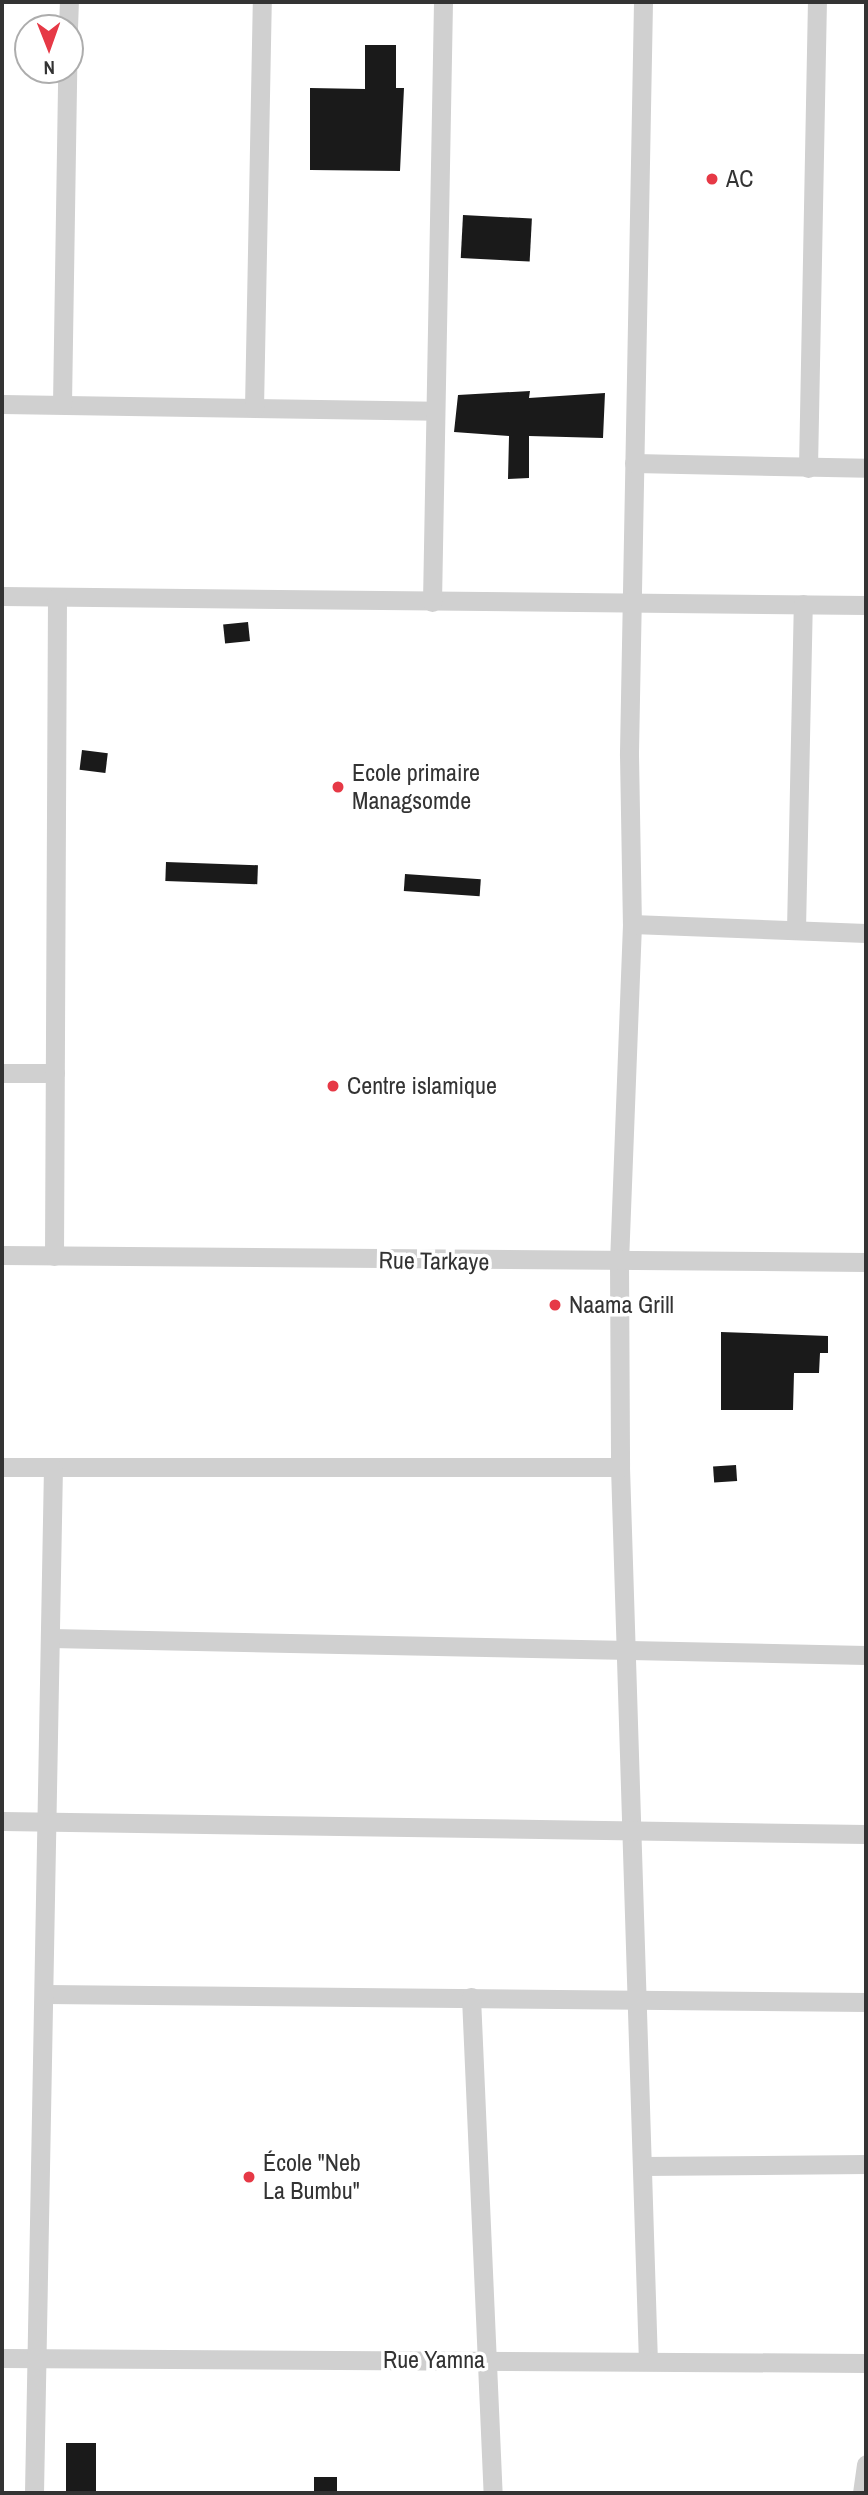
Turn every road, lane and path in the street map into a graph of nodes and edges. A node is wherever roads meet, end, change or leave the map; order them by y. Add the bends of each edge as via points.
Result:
1 (262, 2) edge
2 (443, 2) edge
3 (643, 2) edge
4 (817, 2) edge
5 (68, 84) edge
6 (2, 404) edge
7 (62, 404) junction
8 (254, 408) junction
9 (435, 411) junction
10 (634, 463) junction
11 (808, 468) junction
12 (866, 468) edge
13 (2, 596) edge
14 (57, 597) junction
15 (432, 602) junction
16 (631, 603) junction
17 (803, 604) junction
18 (866, 605) edge
19 (632, 924) junction
20 (796, 930) junction
21 (866, 933) edge
22 (2, 1073) edge
23 (55, 1073) junction
24 (2, 1255) edge
25 (54, 1256) junction
26 (866, 1262) edge
27 (619, 1263) junction
28 (2, 1467) edge
29 (620, 1467) junction
30 (53, 1468) junction
31 (51, 1638) junction
32 (626, 1649) junction
33 (866, 1655) edge
34 (2, 1821) edge
35 (48, 1822) junction
36 (633, 1831) junction
37 (866, 1835) edge
38 (45, 1994) junction
39 (471, 1997) junction
40 (638, 2000) junction
41 (866, 2003) edge
42 (866, 2164) edge
43 (643, 2166) junction
44 (2, 2358) edge
45 (35, 2358) junction
46 (491, 2360) junction
47 (648, 2361) junction
48 (866, 2364) edge
49 (866, 2464) edge
50 (34, 2493) edge
51 (493, 2493) edge
52 (862, 2493) edge

1 - 8 street
2 - 9 street
3 - 10 street
4 - 11 street
5 - 7 street
6 - 7 street
7 - 8 street
8 - 9 street
9 - 15 street
10 - 11 street
10 - 16 street
11 - 12 street
13 - 14 street
14 - 15 street
14 - 23 street
15 - 16 street
16 - 17 street
16 - 19 street
17 - 18 street
17 - 20 street
19 - 20 street
19 - 27 street
20 - 21 street
22 - 23 street
23 - 25 street
24 - 25 street, Rue Tarkaye
25 - 27 street, Rue Tarkaye
26 - 27 street, Rue Tarkaye
27 - 29 street
28 - 30 street
29 - 30 street
29 - 32 street
30 - 31 street
31 - 32 street
31 - 35 street
32 - 33 street
32 - 36 street
34 - 35 street
35 - 36 street
35 - 38 street
36 - 37 street
36 - 40 street
38 - 39 street
38 - 45 street
39 - 40 street
39 - 46 street
40 - 41 street
40 - 43 street
42 - 43 street
43 - 47 street
44 - 45 street, Rue Yamna
45 - 46 street, Rue Yamna
45 - 50 street
46 - 47 street, Rue Yamna
46 - 51 street
47 - 48 street, Rue Yamna
49 - 52 street

